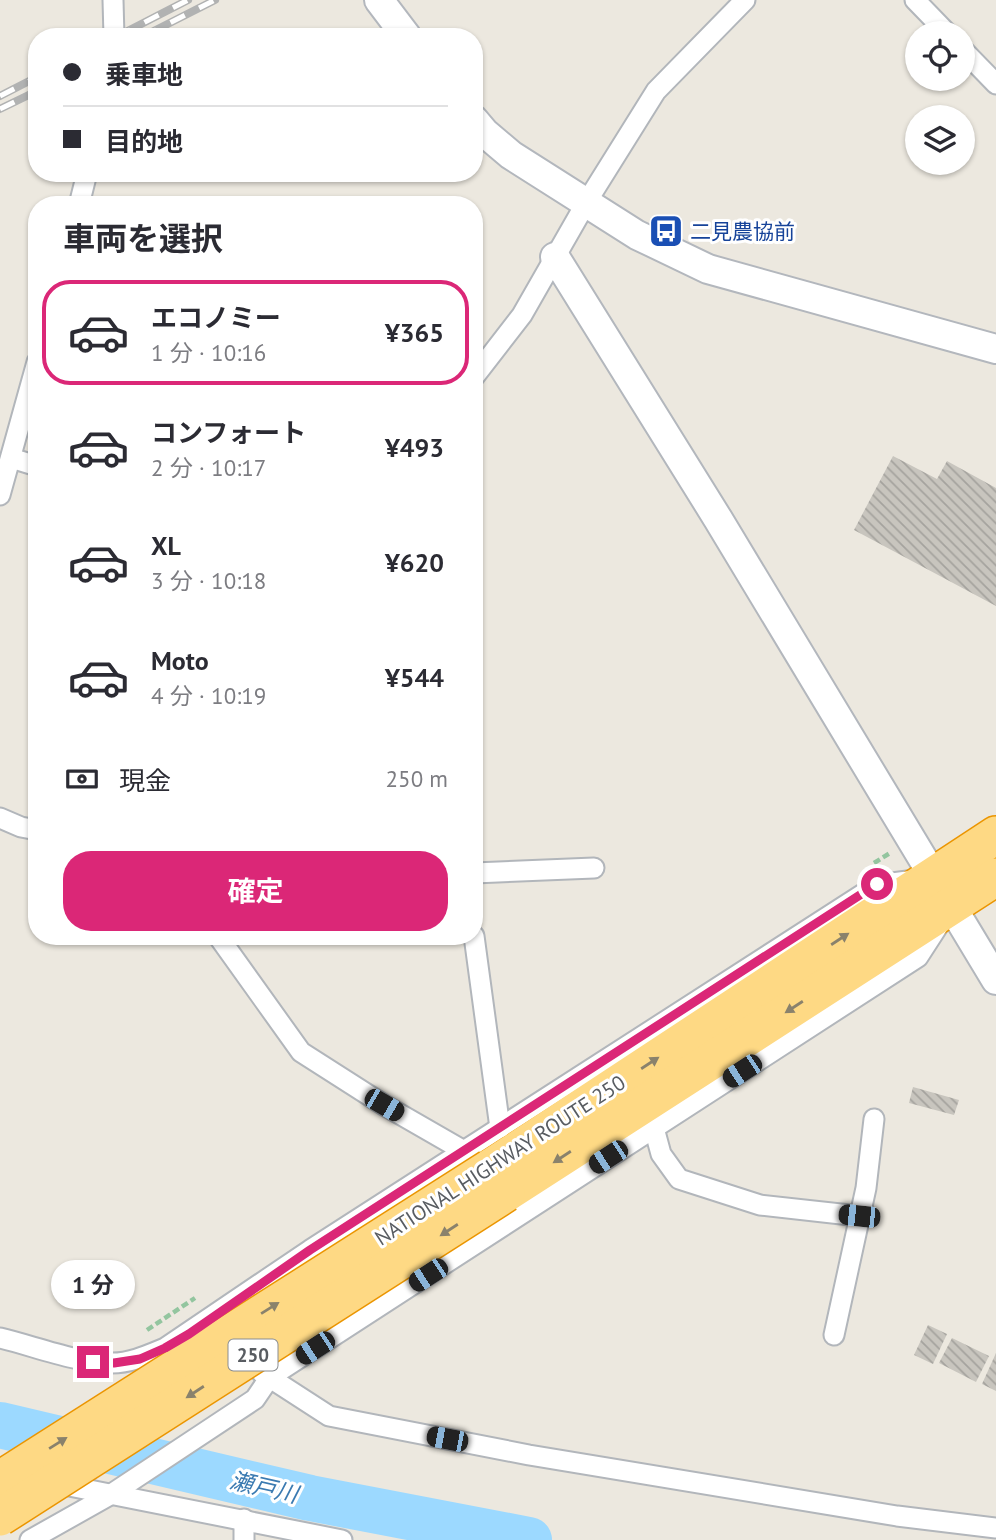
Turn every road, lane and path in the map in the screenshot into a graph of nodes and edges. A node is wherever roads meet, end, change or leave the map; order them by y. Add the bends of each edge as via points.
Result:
1 (113, 0) edge
2 (379, 0) edge
3 (745, 0) edge
4 (915, 0) edge
5 (935, 21) edge
6 (114, 28) edge
7 (400, 28) edge
8 (975, 62) edge
9 (996, 84) edge
10 (483, 131) edge
11 (586, 203) junction
12 (555, 257) junction
13 (996, 349) edge
14 (483, 365) edge
15 (28, 395) edge
16 (11, 458) junction
17 (28, 463) edge
18 (0, 495) edge
19 (0, 818) edge
20 (28, 828) edge
21 (996, 835) edge
22 (594, 868) dead end
23 (483, 873) edge
24 (996, 877) edge
25 (942, 892) junction
26 (224, 945) edge
27 (475, 945) edge
28 (996, 980) edge
29 (874, 1119) dead end
30 (500, 1128) junction
31 (654, 1128) junction
32 (487, 1171) junction
33 (859, 1216) junction
34 (189, 1334) junction
35 (834, 1335) dead end
36 (0, 1338) edge
37 (270, 1377) junction
38 (0, 1472) edge
39 (0, 1480) edge
40 (110, 1495) junction
41 (0, 1517) edge
42 (244, 1519) junction
43 (996, 1528) edge
44 (30, 1540) edge
45 (244, 1540) edge
46 (342, 1540) edge

1 - 6 street
2 - 7 street
3 - 11 street via 656,91
4 - 5 street
8 - 9 street
10 - 11 street via 511,155
11 - 12 street
11 - 13 street via 637,235 708,269
12 - 14 street via 522,315
12 - 25 street
15 - 16 street
16 - 17 street
16 - 18 street
19 - 20 street
21 - 25 highway, NATIONAL HIGHWAY ROUTE 250 / 250
22 - 23 street
24 - 25 highway, NATIONAL HIGHWAY ROUTE 250 / 250
25 - 28 street
25 - 30 street via 877,884
25 - 31 street via 918,957
25 - 32 highway, NATIONAL HIGHWAY ROUTE 250 / 250
26 - 32 street via 301,1052
27 - 30 street
29 - 33 street
30 - 32 street
31 - 33 street via 661,1154 679,1179 760,1205
31 - 37 street
32 - 34 street via 310,1250
39 -> 32 highway, NATIONAL HIGHWAY ROUTE 250 / 250, bridge
32 -> 41 highway, NATIONAL HIGHWAY ROUTE 250 / 250, bridge
33 - 35 street
34 - 36 street via 140,1359 114,1363 93,1362
34 - 37 street
37 - 40 street via 255,1399
37 - 43 street via 329,1416 529,1455
38 - 40 street
40 - 42 street
40 - 44 street
42 - 45 street
42 - 46 street

